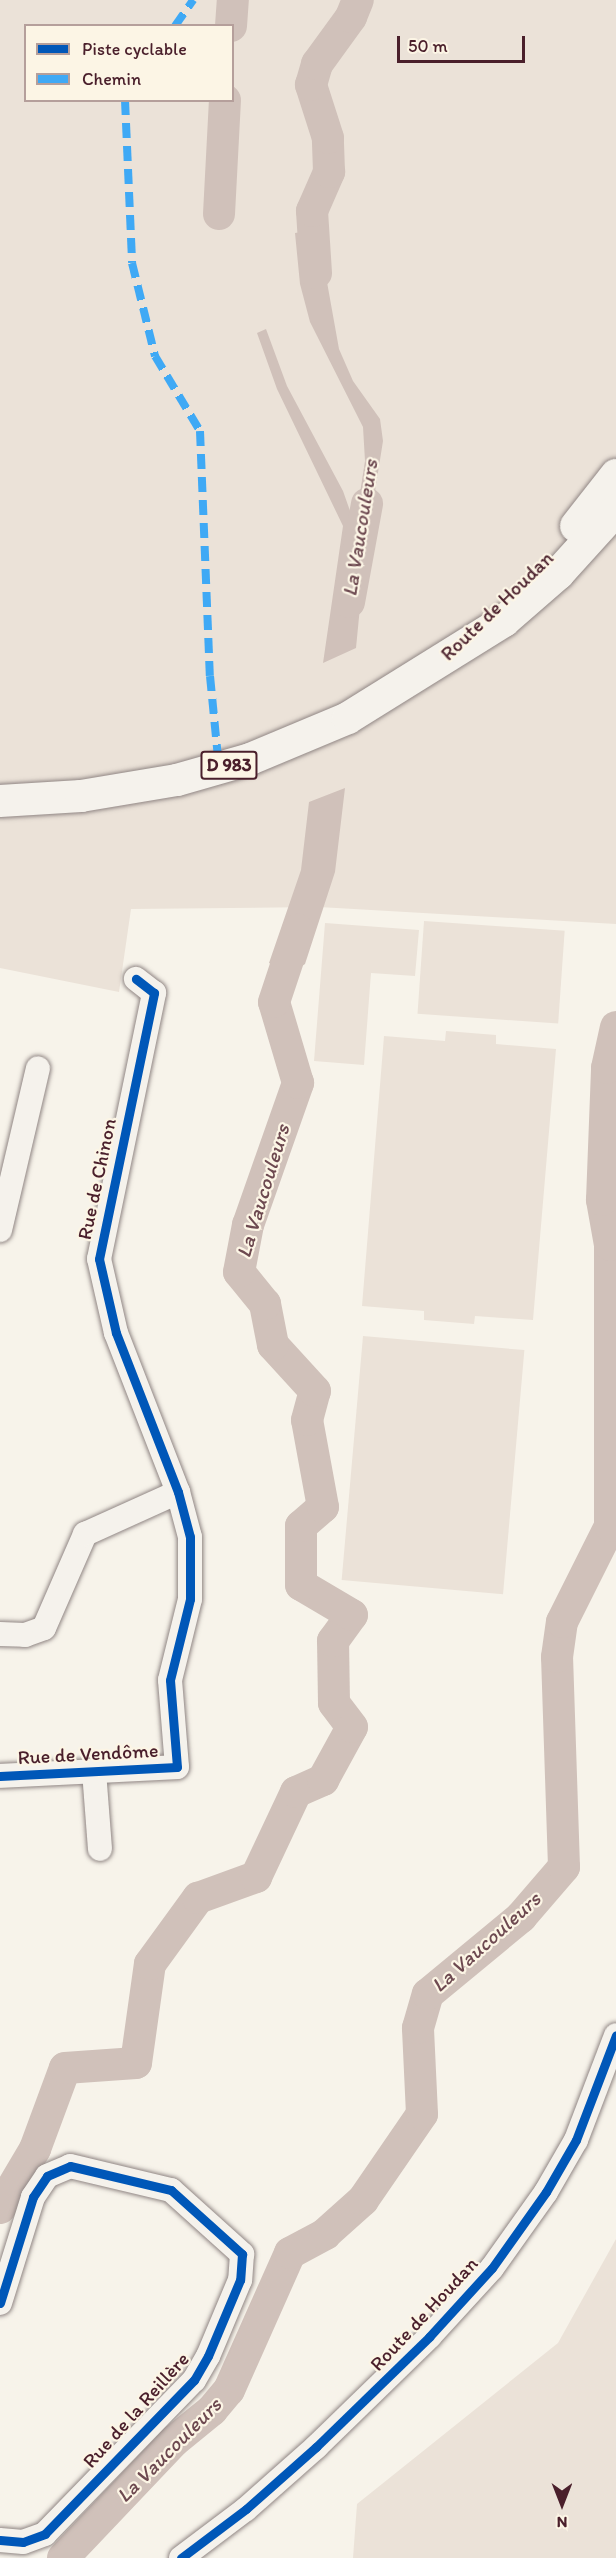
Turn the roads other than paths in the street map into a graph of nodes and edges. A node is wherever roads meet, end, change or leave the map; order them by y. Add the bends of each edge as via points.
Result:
1 (616, 475) edge
2 (616, 510) edge
3 (437, 664) junction
4 (0, 801) edge
5 (136, 979) dead end
6 (38, 1068) dead end
7 (0, 1230) edge
8 (178, 1492) junction
9 (0, 1634) edge
10 (94, 1771) junction
11 (0, 1776) edge
12 (100, 1849) dead end
13 (616, 2035) edge
14 (0, 2303) edge
15 (0, 2540) edge
16 (181, 2558) edge

1 - 3 main road, Route de Houdan / D 983 via 547,559
2 - 3 main road, Route de Houdan / D 983 via 534,597
3 - 4 main road, D 983 via 348,718 250,759 177,780 113,792
5 - 8 street, Rue de Chinon via 154,993 99,1259 116,1333
6 - 7 street
8 - 9 street via 85,1534 44,1628 25,1635
8 - 10 street, Rue de Vendôme via 190,1538 190,1599 170,1680 177,1767
10 - 11 street, Rue de Vendôme
10 - 12 street
13 - 16 street, Route de Houdan via 576,2140 546,2192 492,2268 429,2337 324,2439 246,2509
14 - 15 street, Rue de la Reillère via 33,2197 47,2176 70,2166 171,2190 242,2254 240,2280 194,2380 45,2534 23,2542

